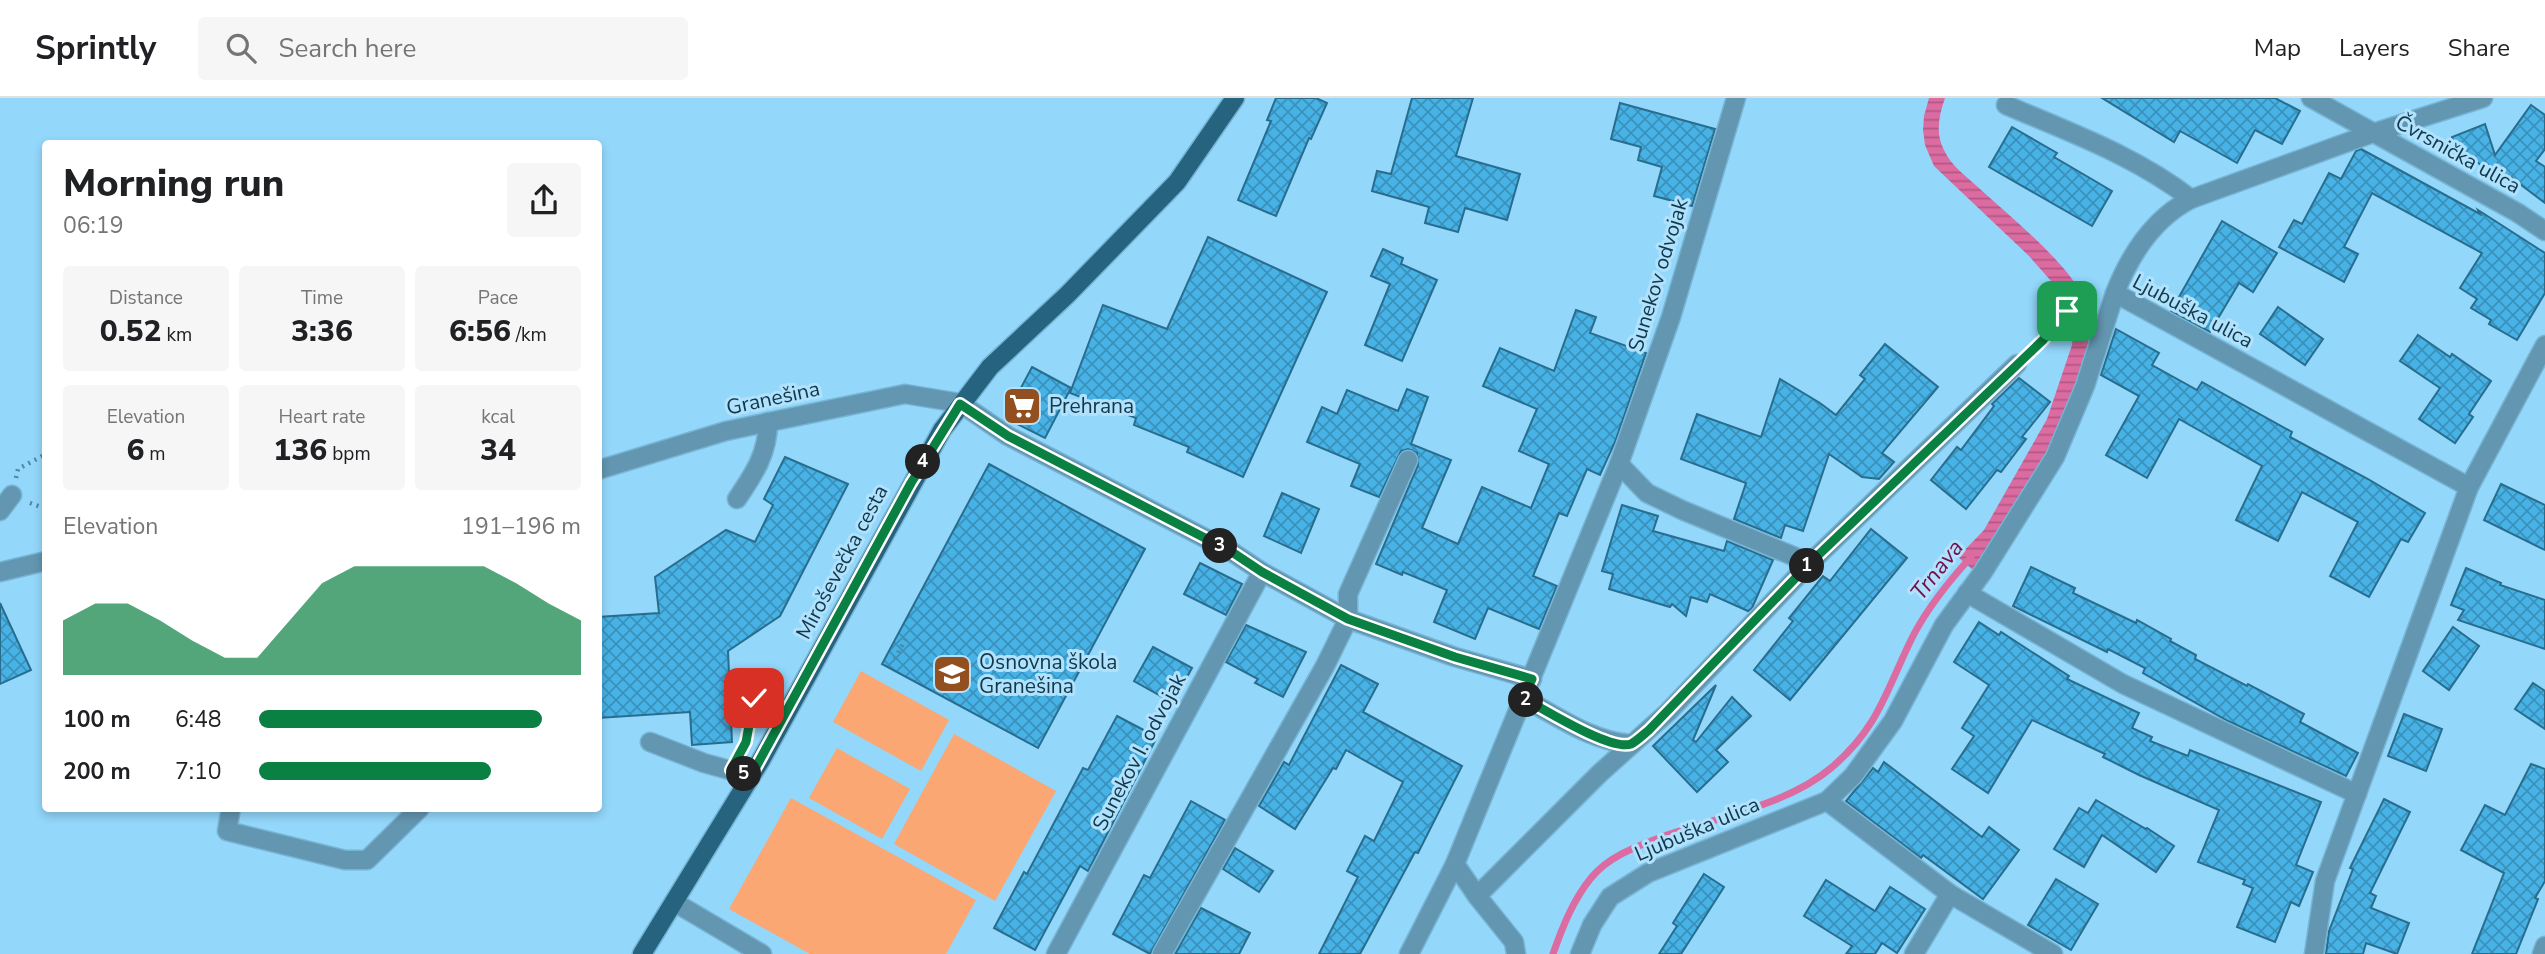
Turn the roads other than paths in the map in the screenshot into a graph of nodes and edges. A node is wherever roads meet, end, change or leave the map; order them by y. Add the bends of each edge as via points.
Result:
1 (1235, 98) edge
2 (1736, 98) edge
3 (2311, 98) edge
4 (2483, 98) edge
5 (2006, 105) dead end
6 (2373, 133) junction
7 (2191, 198) junction
8 (2545, 231) edge
9 (2115, 293) junction
10 (2545, 345) edge
11 (2017, 364) road end
12 (960, 404) junction
13 (768, 422) junction
14 (1408, 460) dead end
15 (1619, 464) junction
16 (602, 469) edge
17 (2469, 487) junction
18 (12, 495) road end
19 (737, 499) dead end
20 (0, 511) edge
21 (42, 562) edge
22 (1810, 563) junction
23 (0, 572) edge
24 (1262, 572) junction
25 (1967, 593) junction
26 (1348, 619) junction
27 (1532, 679) junction
28 (1523, 698) junction
29 (650, 742) dead end
30 (1630, 744) junction
31 (751, 776) junction
32 (2357, 794) junction
33 (1827, 801) junction
34 (231, 812) edge
35 (417, 812) edge
36 (1455, 864) junction
37 (1950, 894) junction
38 (1476, 896) junction
39 (674, 902) junction
40 (2545, 946) edge
41 (642, 954) edge
42 (762, 954) edge
43 (1056, 954) edge
44 (1162, 954) edge
45 (1409, 954) edge
46 (1516, 954) edge
47 (1580, 954) edge
48 (1914, 954) edge
49 (2053, 954) edge
50 (2314, 954) edge
51 (2542, 954) edge

1 - 12 main road, Miroševečka cesta via 1177,182 990,367
2 - 15 street, Sunekov odvojak via 1671,317
3 - 6 street, Čvrsnička ulica
4 - 6 street
5 - 7 street via 2133,161
6 - 7 street
6 - 8 street, Čvrsnička ulica
7 - 9 street via 2135,251
9 - 17 street, Ljubuška ulica
9 - 25 street, Ljubuška ulica via 2056,457
10 - 17 street
11 - 22 street
12 - 13 street, Granešina via 905,394
12 - 24 street via 1008,436
12 - 31 main road, Miroševečka cesta via 911,483
13 - 16 street, Granešina via 726,430
13 - 19 street via 768,443
14 - 26 street via 1348,594
15 - 22 street via 1647,493
15 - 27 street, Sunekov odvojak
17 - 32 street
18 - 20 street
21 - 23 street
22 - 30 street via 1668,712
24 - 26 street
24 - 43 street, Sunekov I. odvojak
25 - 32 street via 2123,684
25 - 33 street, Ljubuška ulica via 1944,625 1893,721 1853,776
26 - 27 street
26 - 44 street
27 - 28 street, Sunekov odvojak
28 - 30 street via 1591,734 1612,743
28 - 36 street
29 - 31 street
30 - 38 street
31 - 39 main road, Miroševečka cesta
32 - 50 street via 2325,881
33 - 37 street
33 - 47 street, Ljubuška ulica via 1648,873 1610,897
34 - 35 street via 226,831 345,860 367,860
36 - 38 street
36 - 45 street
37 - 48 street
37 - 49 street
38 - 46 street via 1514,942
39 - 41 main road, Miroševečka cesta
39 - 42 street
40 - 51 street

